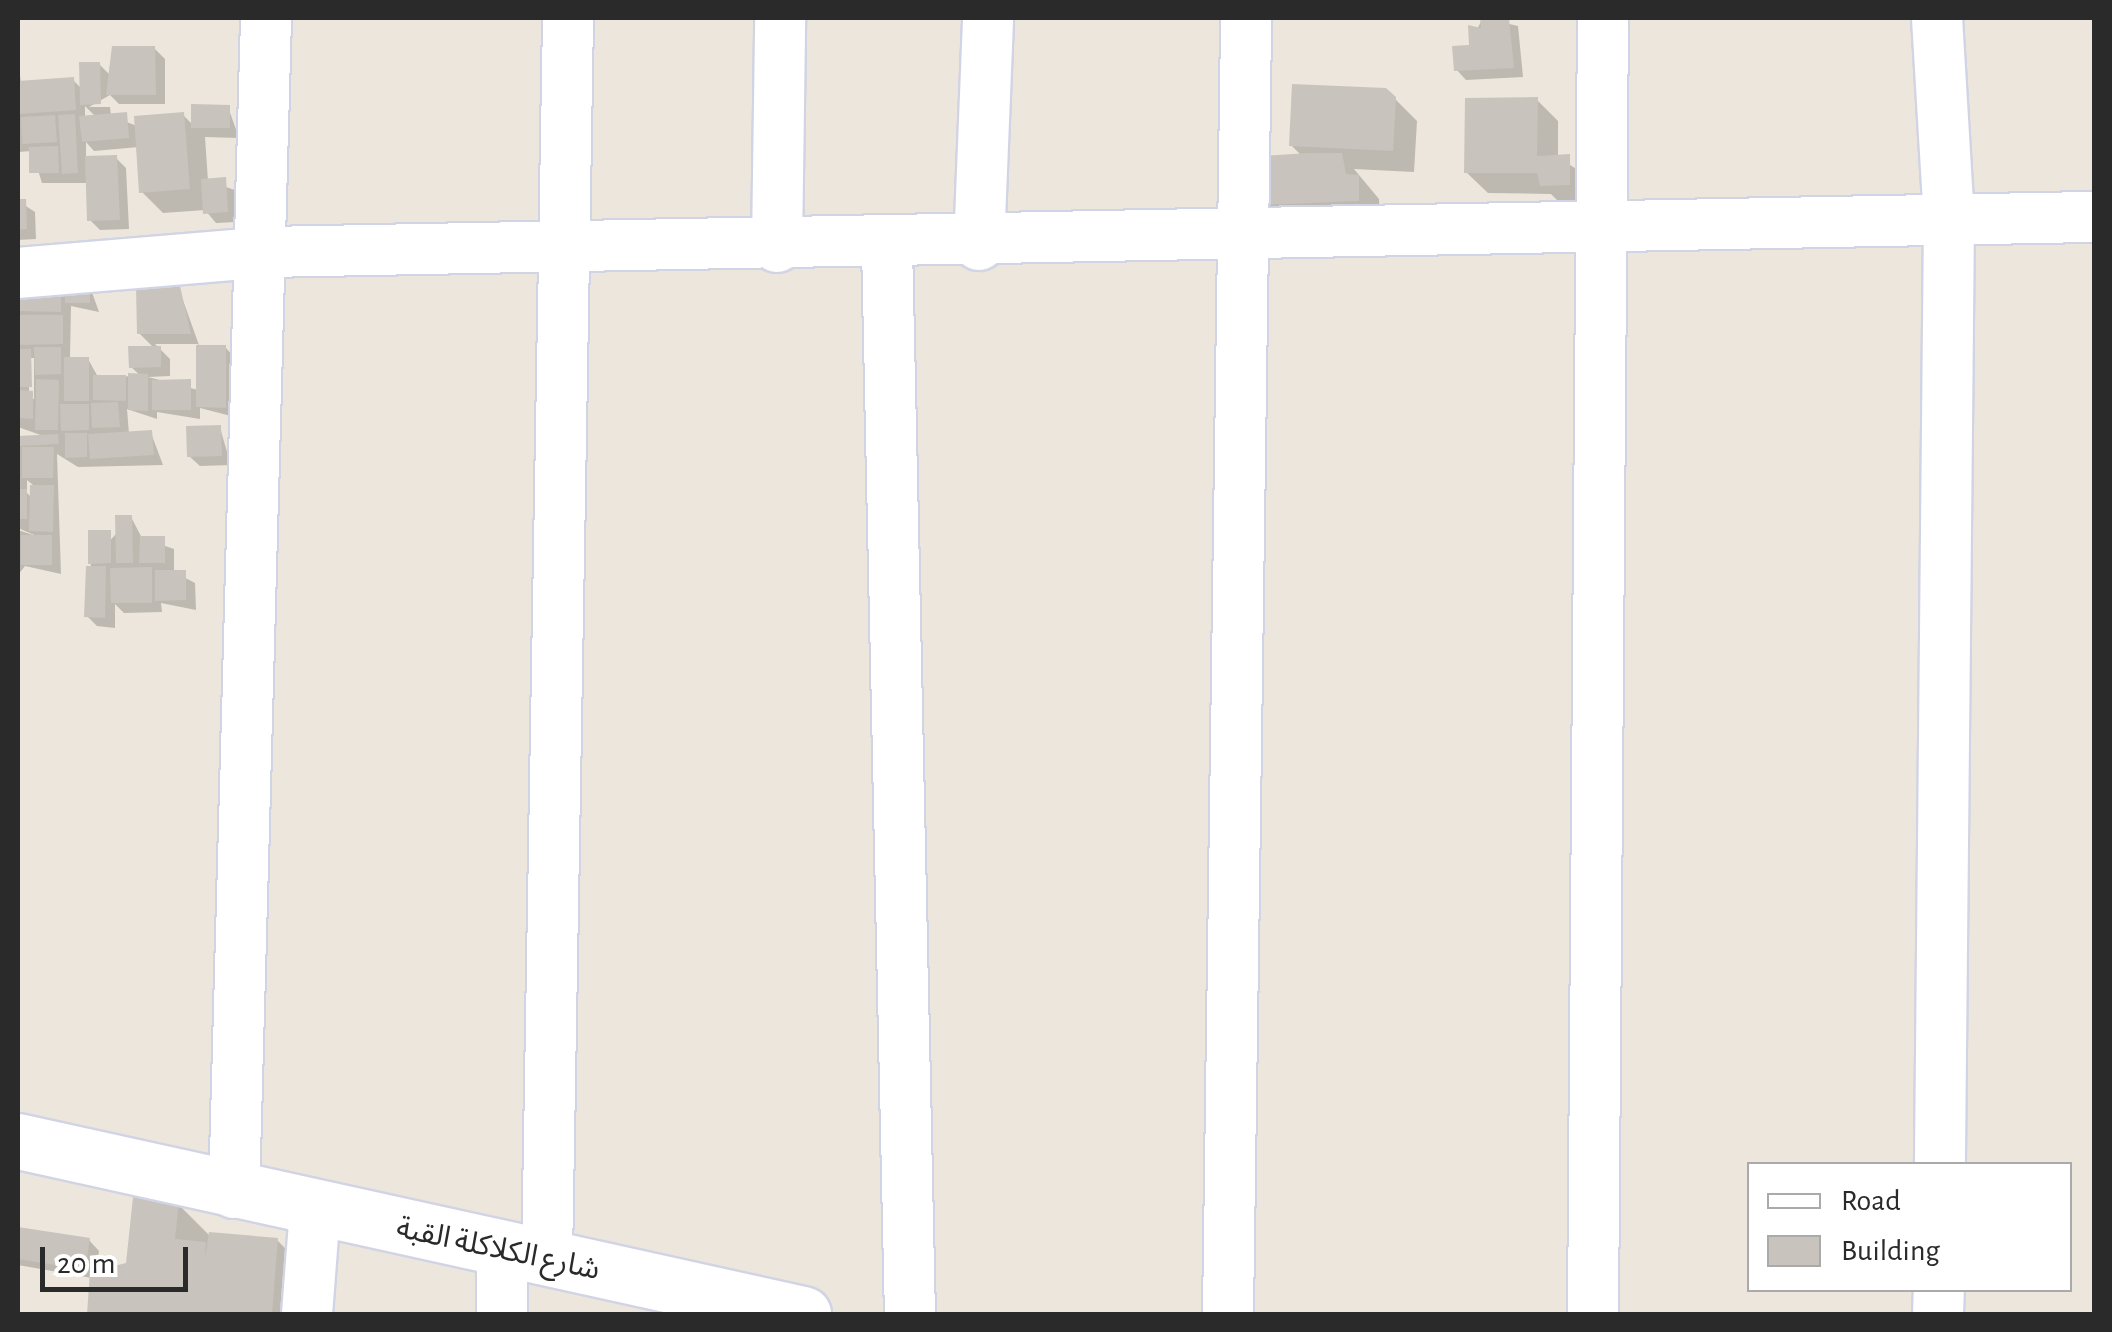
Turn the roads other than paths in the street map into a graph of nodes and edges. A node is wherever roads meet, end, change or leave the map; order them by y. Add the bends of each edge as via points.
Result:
1 (266, 18) edge
2 (568, 18) edge
3 (780, 18) edge
4 (988, 18) edge
5 (1246, 18) edge
6 (1603, 18) edge
7 (1937, 18) edge
8 (1949, 218) junction
9 (2094, 218) edge
10 (1608, 224) junction
11 (1244, 239) junction
12 (980, 245) junction
13 (887, 246) junction
14 (776, 247) junction
15 (563, 248) junction
16 (266, 252) junction
17 (18, 273) edge
18 (18, 1142) edge
19 (1940, 1162) edge
20 (234, 1193) junction
21 (314, 1210) junction
22 (524, 1254) junction
23 (306, 1314) edge
24 (502, 1314) edge
25 (804, 1314) edge
26 (910, 1314) edge
27 (1228, 1314) edge
28 (1593, 1314) edge

1 - 16 street
2 - 15 street
3 - 14 street
4 - 12 street
5 - 11 street
6 - 10 street
7 - 8 street
8 - 9 street
8 - 10 street
8 - 19 street
10 - 11 street
10 - 28 street
11 - 12 street
11 - 27 street
12 - 13 street
13 - 14 street
13 - 26 street
14 - 15 street
15 - 16 street
15 - 22 street
16 - 17 street
16 - 20 street
18 - 20 street, شارع الكلاكلة القبة
20 - 21 street, شارع الكلاكلة القبة
21 - 22 street, شارع الكلاكلة القبة
21 - 23 street
22 - 24 street
22 - 25 street, شارع الكلاكلة القبة

